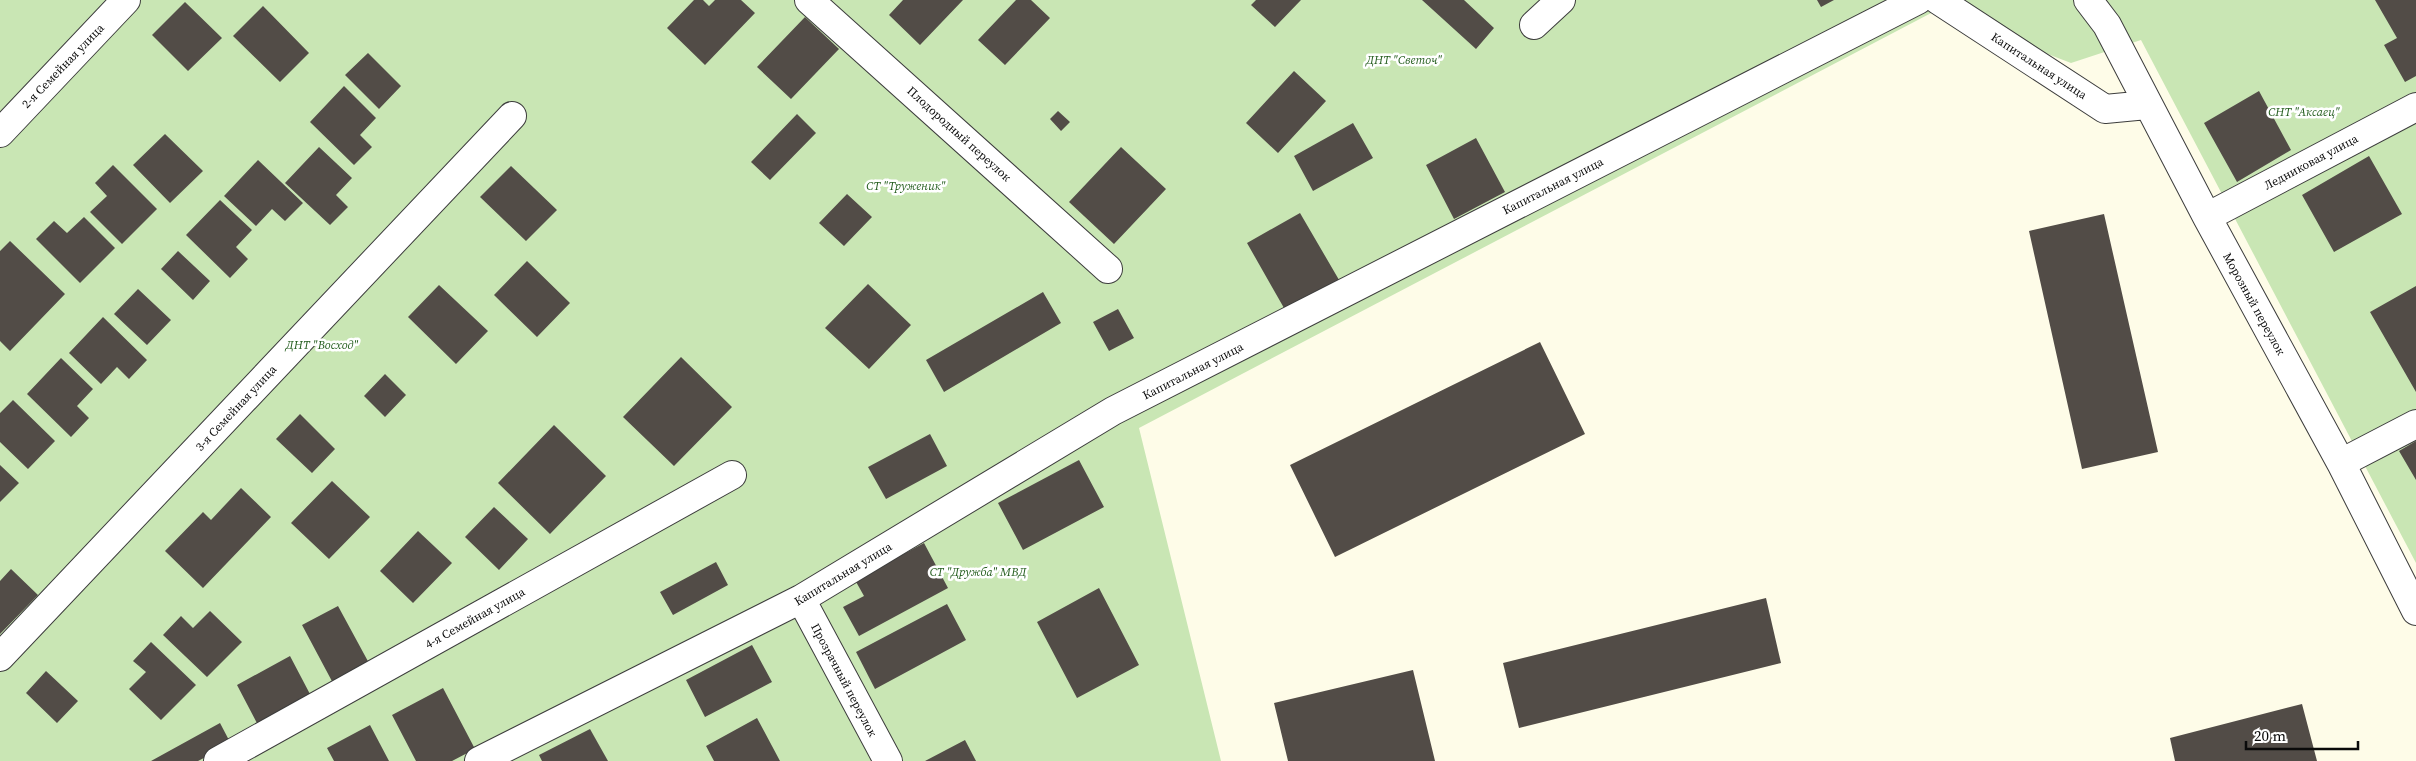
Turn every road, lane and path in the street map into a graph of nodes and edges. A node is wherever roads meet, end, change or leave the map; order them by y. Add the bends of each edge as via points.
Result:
1 (126, 0) edge
2 (809, 0) edge
3 (1561, 0) edge
4 (1918, 0) edge
5 (1938, 0) edge
6 (2088, 0) edge
7 (1534, 25) dead end
8 (2148, 105) junction
9 (2416, 107) edge
10 (512, 116) dead end
11 (0, 133) edge
12 (2207, 217) junction
13 (1108, 268) dead end
14 (2416, 424) edge
15 (2341, 463) junction
16 (732, 475) dead end
17 (801, 600) junction
18 (2415, 606) edge
19 (0, 657) edge
20 (218, 761) edge
21 (479, 761) edge
22 (888, 761) edge

1 - 11 street, 2-я Семейная улица
2 - 13 street, Плодородный переулок
3 - 7 street
4 - 17 street, Капитальная улица via 1113,411
5 - 8 street, Капитальная улица via 2105,109
6 - 8 street, Морозный переулок via 2107,25
8 - 12 street, Морозный переулок
9 - 12 street, Ледниковая улица
10 - 19 street, 3-я Семейная улица
12 - 15 street, Морозный переулок
14 - 15 street
15 - 18 street, Морозный переулок
16 - 20 street, 4-я Семейная улица
17 - 21 street, Капитальная улица
17 - 22 street, Прозрачный переулок

